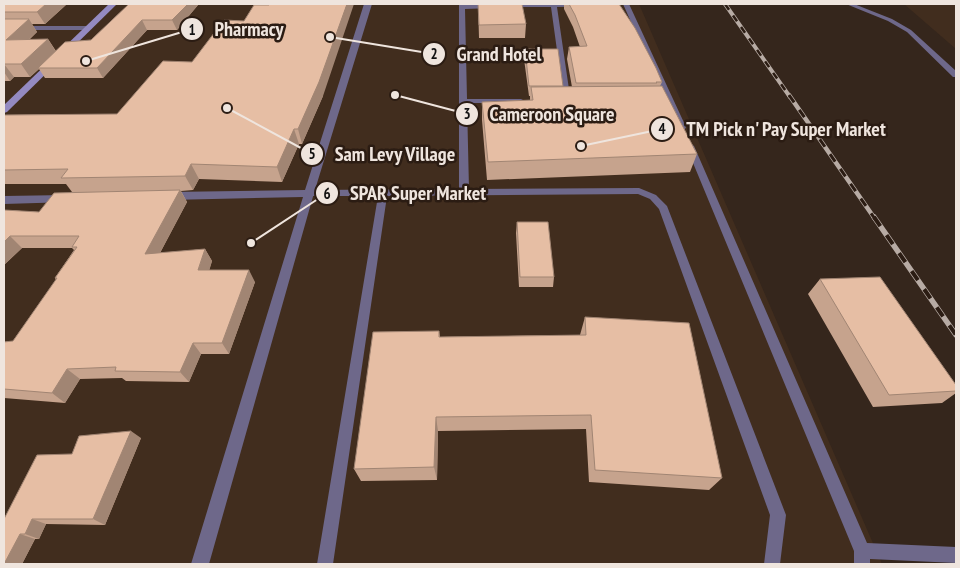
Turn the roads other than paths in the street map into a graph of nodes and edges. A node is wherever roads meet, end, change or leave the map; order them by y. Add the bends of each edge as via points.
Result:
1 (113, 4) edge
2 (368, 4) edge
3 (554, 4) edge
4 (603, 4) edge
5 (626, 4) edge
6 (849, 4) edge
7 (462, 5) edge
8 (4, 28) edge
9 (88, 28) junction
10 (956, 75) edge
11 (463, 101) junction
12 (530, 101) edge
13 (558, 101) edge
14 (568, 101) junction
15 (577, 101) edge
16 (4, 110) edge
17 (383, 192) junction
18 (464, 192) junction
19 (308, 193) junction
20 (161, 196) edge
21 (73, 198) edge
22 (4, 200) edge
23 (956, 555) edge
24 (862, 558) edge
25 (200, 564) edge
26 (325, 564) edge
27 (772, 564) edge

1 - 9 street
2 - 19 street
3 - 4 lane
3 - 7 lane
3 - 14 lane
5 - 24 lane
6 - 10 lane via 909,31
7 - 11 lane
8 - 9 street
9 - 16 street
11 - 12 lane
11 - 18 lane
13 - 14 lane
14 - 15 lane
17 - 18 lane
17 - 19 lane
17 - 26 lane
18 - 27 lane via 639,191 653,197 663,208 778,515
19 - 20 street
19 - 25 street
21 - 22 street
23 - 24 lane

